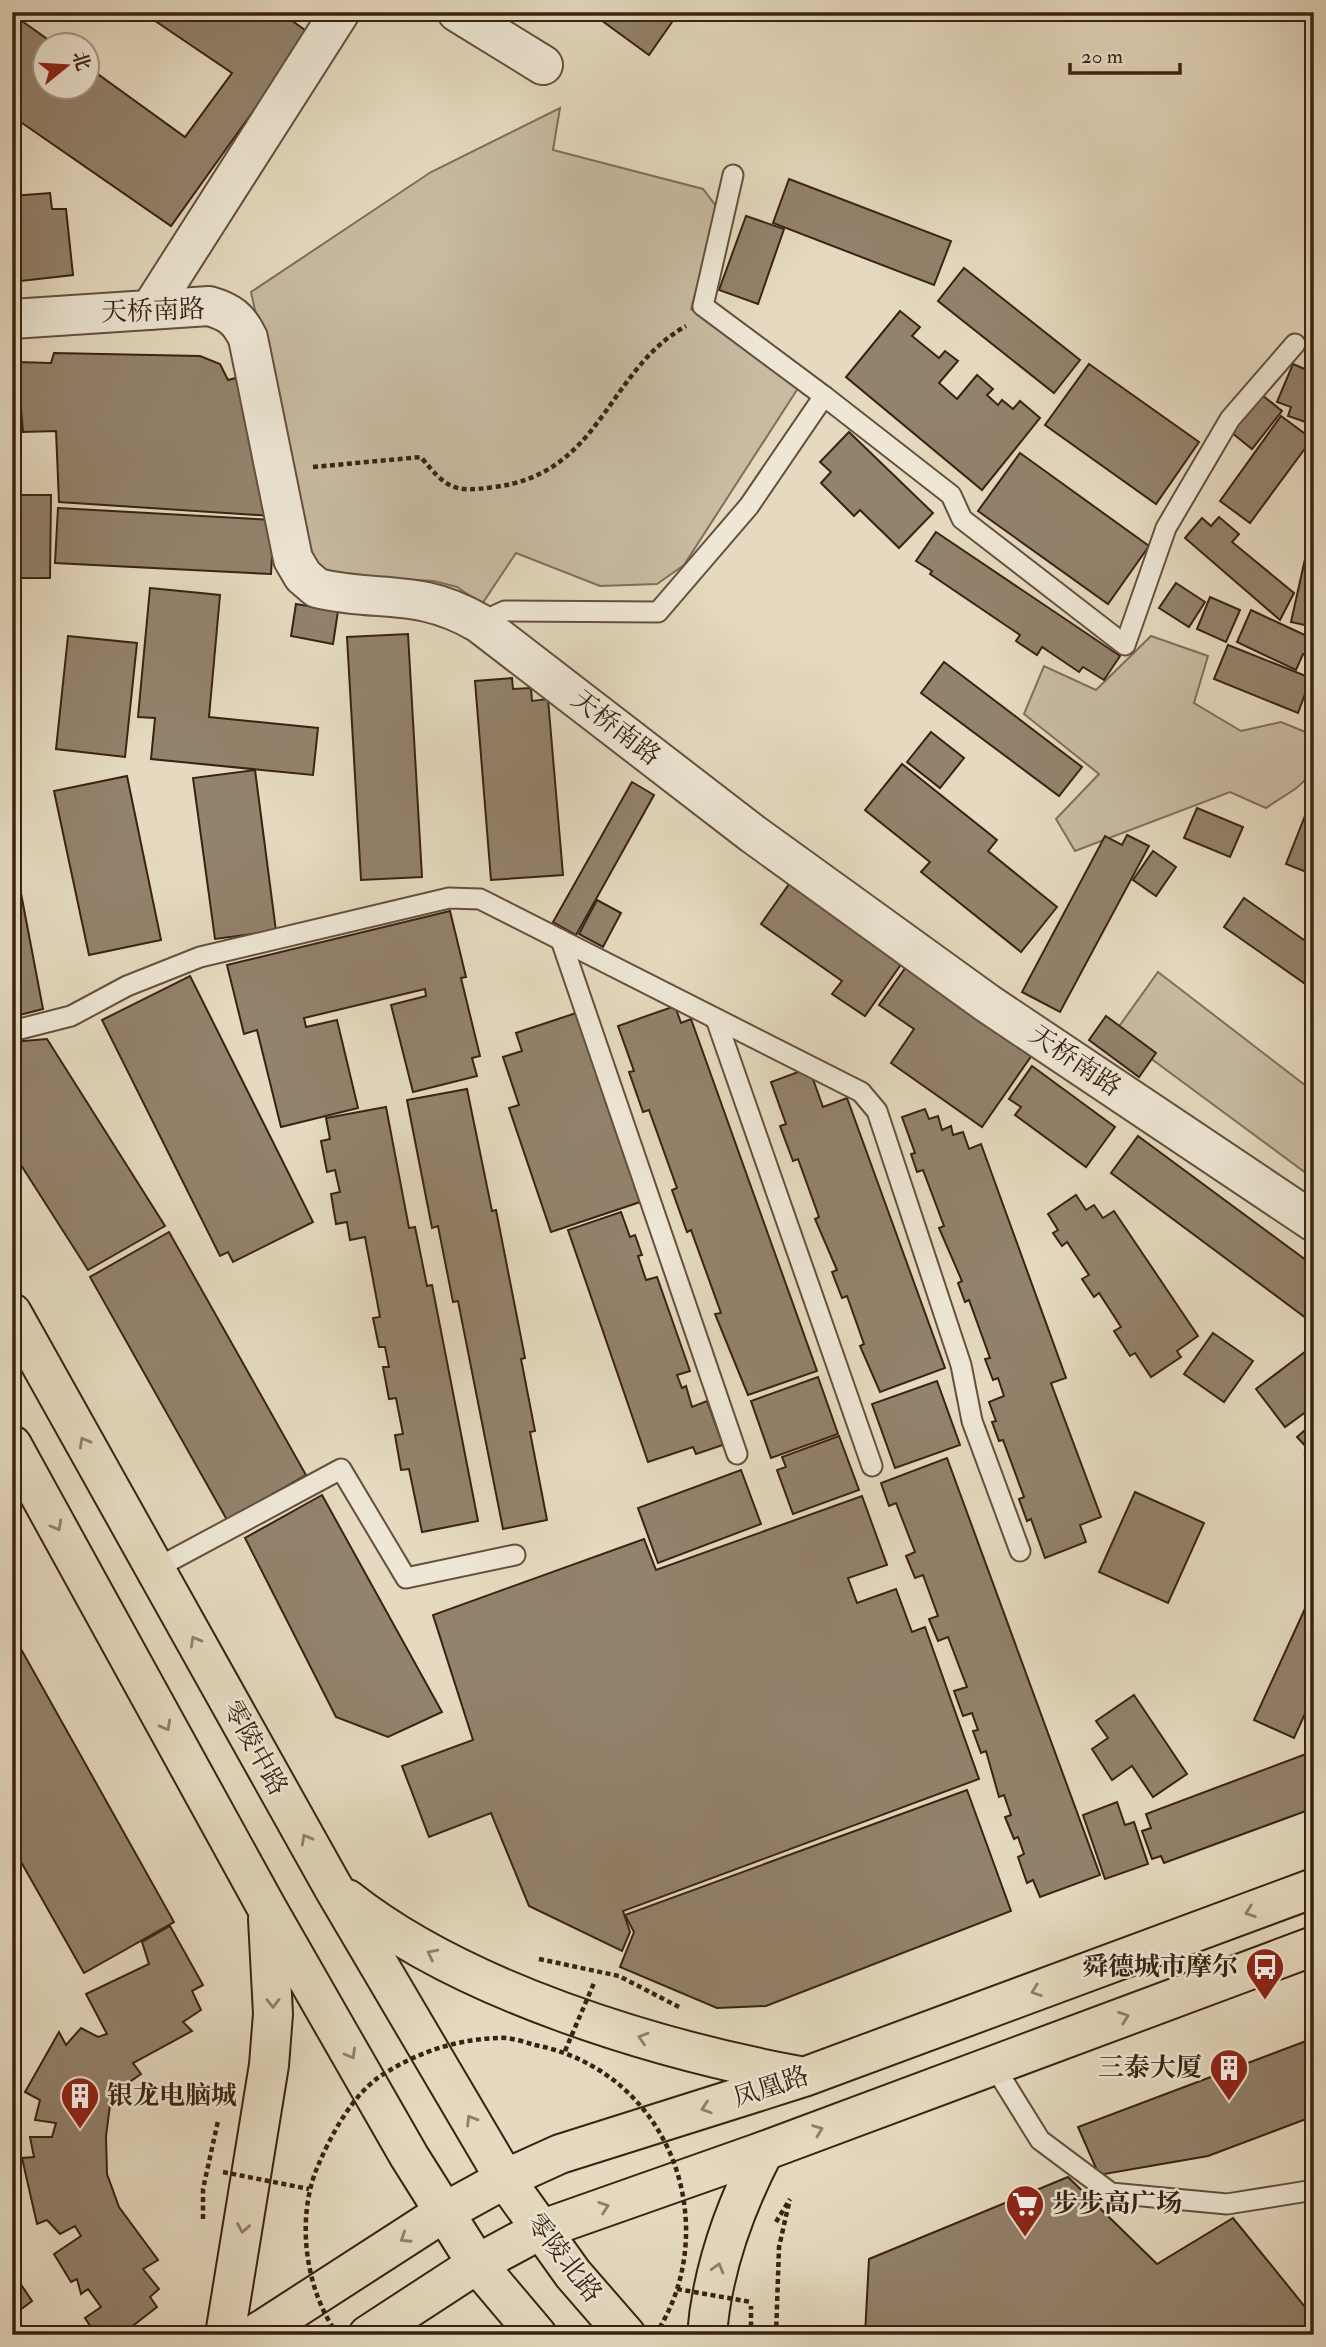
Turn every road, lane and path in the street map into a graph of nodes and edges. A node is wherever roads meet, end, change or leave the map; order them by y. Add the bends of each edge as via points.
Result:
1 (340, 12) edge
2 (457, 12) edge
3 (544, 65) dead end
4 (733, 175) dead end
5 (150, 310) junction
6 (711, 312) junction
7 (12, 319) edge
8 (1295, 344) dead end
9 (824, 396) junction
10 (275, 471) junction
11 (479, 622) junction
12 (561, 940) junction
13 (716, 1019) junction
14 (12, 1031) edge
15 (1314, 1222) edge
16 (12, 1313) edge
17 (12, 1445) edge
18 (737, 1454) dead end
19 (872, 1466) dead end
20 (1020, 1550) dead end
21 (515, 1555) dead end
22 (155, 1569) junction
23 (333, 1887) junction
24 (1314, 1888) edge
25 (268, 1910) junction
26 (1314, 1946) edge
27 (531, 1958) dead end
28 (594, 1983) dead end
29 (687, 2011) dead end
30 (565, 2051) junction
31 (994, 2066) junction
32 (804, 2077) junction
33 (764, 2151) junction
34 (223, 2172) dead end
35 (505, 2179) junction
36 (309, 2189) junction
37 (1314, 2190) edge
38 (443, 2213) junction
39 (540, 2230) junction
40 (769, 2235) dead end
41 (477, 2263) junction
42 (677, 2289) junction
43 (753, 2291) dead end
44 (751, 2302) junction
45 (225, 2335) edge
46 (254, 2335) edge
47 (338, 2335) edge
48 (368, 2335) edge
49 (537, 2335) edge
50 (626, 2335) edge
51 (655, 2335) edge
52 (707, 2335) edge
53 (751, 2335) edge
54 (776, 2335) edge

1 - 5 street
2 - 3 street
4 - 6 lane via 703,306
5 - 7 street, 天桥南路
5 - 10 street, 天桥南路 via 209,306 228,312 241,323
6 - 9 lane
6 - 10 path via 672,334 648,357 573,454 547,471 500,487 468,491 442,482 421,457
8 - 9 lane via 1230,419 1166,528 1125,645 962,519 951,495
9 - 11 lane via 749,506 658,612 505,611
10 - 11 street, 天桥南路 via 293,559 317,588 424,599
11 - 15 street, 天桥南路 via 752,834 987,1003
12 - 13 lane
12 - 14 lane via 480,899 449,898 200,957 127,986 71,1016
12 - 18 lane
13 - 19 lane
13 - 20 lane via 861,1092 877,1111 961,1365 972,1421
22 -> 16 main road, 零陵中路
17 -> 25 main road
21 - 22 lane via 406,1578 341,1469
23 -> 22 main road, 零陵中路
32 -> 23 main road via 685,2051 511,1990 415,1946 374,1921
35 -> 23 main road, 零陵中路
24 -> 32 main road, 凤凰路
25 -> 38 main road
25 -> 45 main road via 273,2014 268,2065
31 -> 26 main road, 凤凰路
27 - 29 path via 619,1976
28 - 30 path, bridge
30 - 36 path, bridge via 501,2038 436,2047 377,2078 334,2128
30 - 42 path, bridge via 622,2084 663,2136 685,2193 686,2254
33 -> 31 main road, 凤凰路
31 - 37 lane via 1040,2140 1111,2193 1227,2204
32 -> 35 main road, 凤凰路 via 560,2154
39 -> 33 main road, 凤凰路
52 -> 33 main road via 713,2283 726,2238
34 - 36 path, bridge
35 - 38 main road, 凤凰路
35 - 39 main road, 零陵北路
36 - 47 path, bridge via 307,2255 326,2318
38 - 41 main road
38 -> 46 main road, 凤凰路
39 - 41 main road, 凤凰路
39 - 50 main road, 零陵北路
40 - 54 path via 790,2199 779,2247
41 - 48 main road, 凤凰路
41 - 49 main road
42 - 44 path, bridge
42 - 51 path, bridge via 670,2313
43 - 44 path
44 - 53 path

